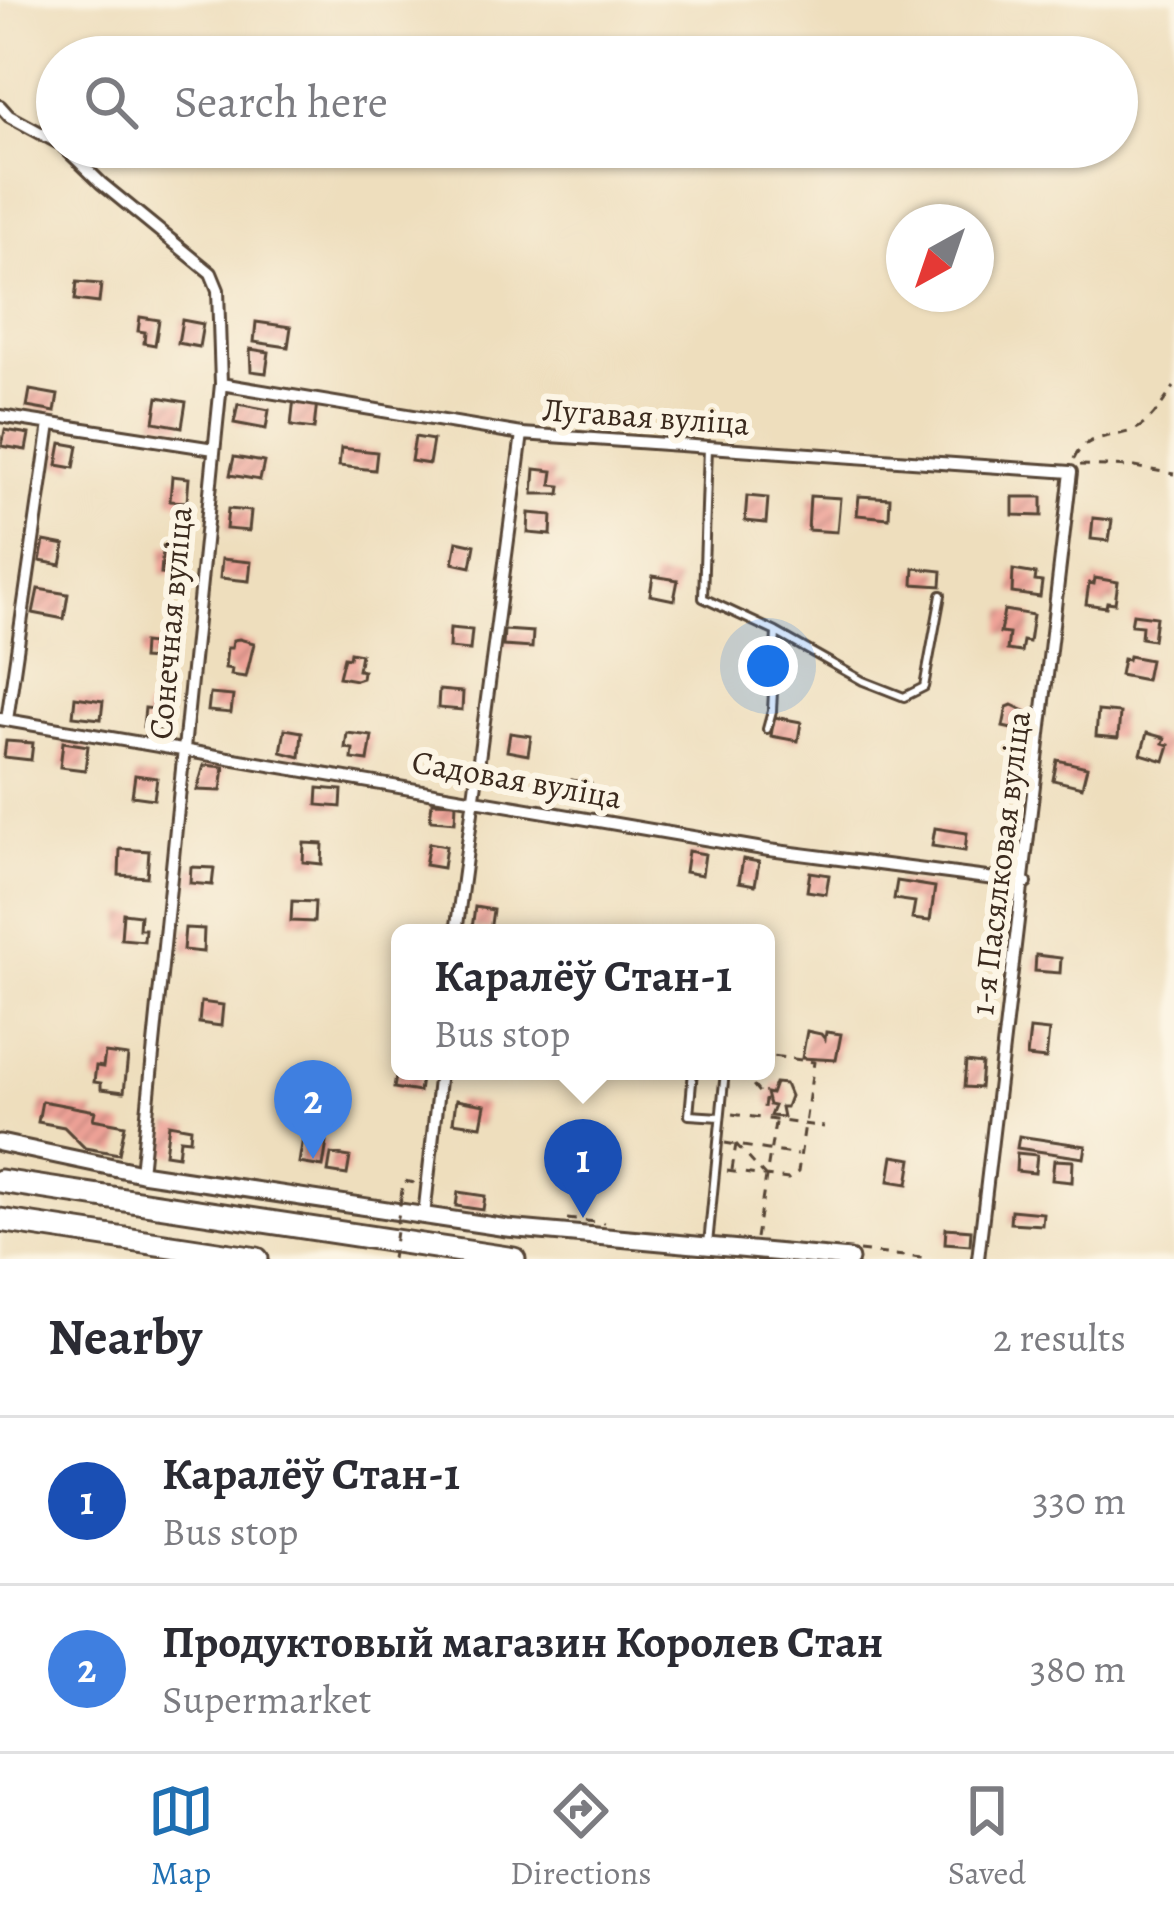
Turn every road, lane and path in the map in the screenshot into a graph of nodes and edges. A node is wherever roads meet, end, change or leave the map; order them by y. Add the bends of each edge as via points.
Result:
1 (0, 106) edge
2 (36, 131) edge
3 (85, 168) edge
4 (221, 384) junction
5 (1174, 387) edge
6 (0, 416) edge
7 (50, 424) junction
8 (522, 434) junction
9 (708, 447) junction
10 (214, 449) junction
11 (1071, 472) joint
12 (1174, 474) edge
13 (940, 596) dead end
14 (776, 632) junction
15 (4, 719) edge
16 (767, 729) dead end
17 (185, 753) junction
18 (472, 797) junction
19 (1026, 883) junction
20 (457, 924) edge
21 (775, 1056) edge
22 (439, 1080) edge
23 (692, 1080) edge
24 (724, 1080) edge
25 (749, 1080) edge
26 (722, 1115) junction
27 (762, 1119) junction
28 (776, 1119) junction
29 (806, 1125) junction
30 (824, 1127) dead end
31 (723, 1142) dead end
32 (0, 1143) edge
33 (736, 1144) junction
34 (772, 1150) junction
35 (801, 1155) junction
36 (719, 1170) dead end
37 (732, 1172) junction
38 (141, 1173) junction
39 (767, 1178) junction
40 (0, 1181) edge
41 (415, 1192) dead end
42 (424, 1216) junction
43 (0, 1220) edge
44 (756, 1240) dead end
45 (708, 1244) junction
46 (838, 1258) edge
47 (257, 1259) edge
48 (392, 1259) edge
49 (514, 1259) edge
50 (978, 1259) edge

1 - 2 street, Сонечная вуліца
3 - 4 street, Сонечная вуліца via 211,273
4 - 8 street, Лугавая вуліца
4 - 10 street, Сонечная вуліца
5 - 12 path via 1136,430 1095,438 1072,465
6 - 7 street
7 - 10 street
7 - 15 street
8 - 9 street, Лугавая вуліца
8 - 18 street
9 - 11 street, Лугавая вуліца
9 - 14 lane via 703,598
10 - 17 street, Сонечная вуліца
11 - 19 street, 1-я Пасялковая вуліца
13 - 14 lane via 924,687 904,697
14 - 16 lane
15 - 17 street, Садовая вуліца
17 - 18 street, Садовая вуліца
17 - 38 street, Сонечная вуліца
18 - 19 street, Садовая вуліца via 769,850
18 - 20 street
19 - 50 street, 1-я Пасялковая вуліца
21 - 29 path via 814,1062
22 - 42 street
23 - 26 lane via 689,1114
24 - 26 lane
25 - 27 path via 765,1100
26 - 27 path
26 - 45 lane
27 - 28 path
28 - 29 path
28 - 34 path
29 - 30 path
29 - 35 path
31 - 33 path
32 - 38 main road
33 - 34 path
33 - 37 path
33 - 39 path
34 - 35 path
34 - 39 path
35 - 39 path via 788,1179
36 - 37 path
37 - 39 path
38 - 42 main road
39 - 44 path
40 - 49 highway
41 - 48 path, bridge via 416,1183 403,1181
42 - 45 main road
43 - 47 highway
45 - 46 main road

